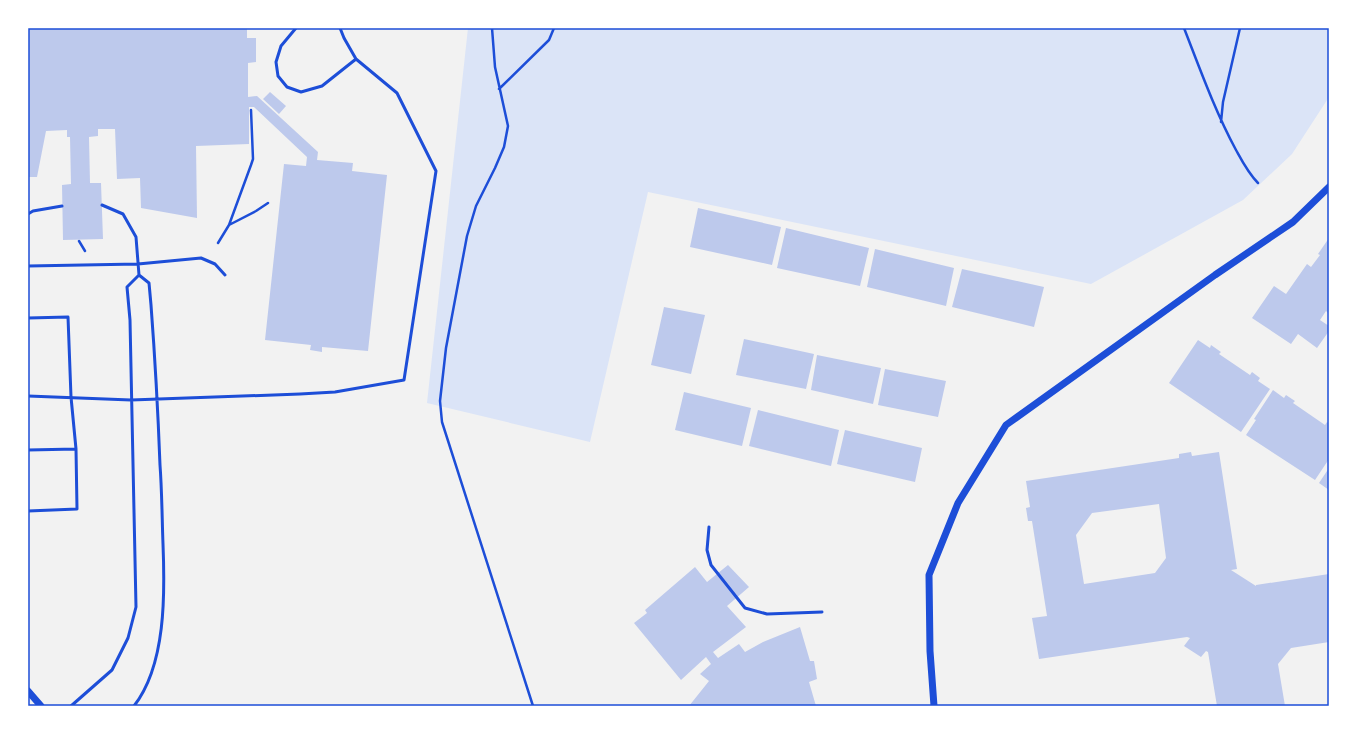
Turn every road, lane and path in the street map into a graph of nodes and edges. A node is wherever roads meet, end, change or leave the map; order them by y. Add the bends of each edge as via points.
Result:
1 (296, 28) edge
2 (340, 28) edge
3 (492, 28) edge
4 (554, 28) edge
5 (1184, 28) edge
6 (1240, 28) edge
7 (356, 59) junction
8 (499, 89) junction
9 (252, 110) dead end
10 (1221, 122) junction
11 (1258, 183) dead end
12 (1329, 187) edge
13 (268, 203) dead end
14 (102, 205) dead end
15 (62, 206) dead end
16 (28, 214) edge
17 (229, 225) junction
18 (79, 241) dead end
19 (218, 243) dead end
20 (85, 252) dead end
21 (138, 264) junction
22 (28, 266) edge
23 (139, 275) junction
24 (225, 275) dead end
25 (28, 318) edge
26 (28, 396) edge
27 (71, 397) junction
28 (157, 398) junction
29 (131, 400) junction
30 (76, 449) junction
31 (28, 450) edge
32 (28, 510) edge
33 (709, 527) dead end
34 (822, 612) dead end
35 (28, 691) edge
36 (41, 706) edge
37 (72, 706) edge
38 (134, 706) edge
39 (533, 706) edge
40 (934, 706) edge

1 - 7 lane via 281,46 276,62 278,76 288,87 301,92 322,86
2 - 7 lane
3 - 8 path
4 - 8 path via 549,40
5 - 10 path
6 - 10 path via 1223,102
7 - 28 lane via 396,93 436,171 404,380 335,392
8 - 39 path via 508,126 507,138 476,206 469,230 446,348 440,410
9 - 17 path via 253,159
10 - 11 path
12 - 40 street via 1293,222 1006,425 958,503 929,575
13 - 17 path
14 - 21 lane via 123,214 136,237
15 - 16 lane via 32,211
17 - 19 path
18 - 20 path
21 - 22 lane
21 - 23 lane
21 - 24 lane via 201,258 216,264
23 - 28 lane via 149,283
23 - 29 lane via 127,287
25 - 27 lane via 68,317
26 - 27 lane
27 - 29 lane
27 - 30 lane
28 - 29 lane
28 - 38 lane via 164,594 160,635 152,670
29 - 37 lane via 136,607 128,638 112,670
30 - 31 lane
30 - 32 lane via 77,509
33 - 34 lane via 707,550 711,565 745,608 767,614
35 - 36 street

